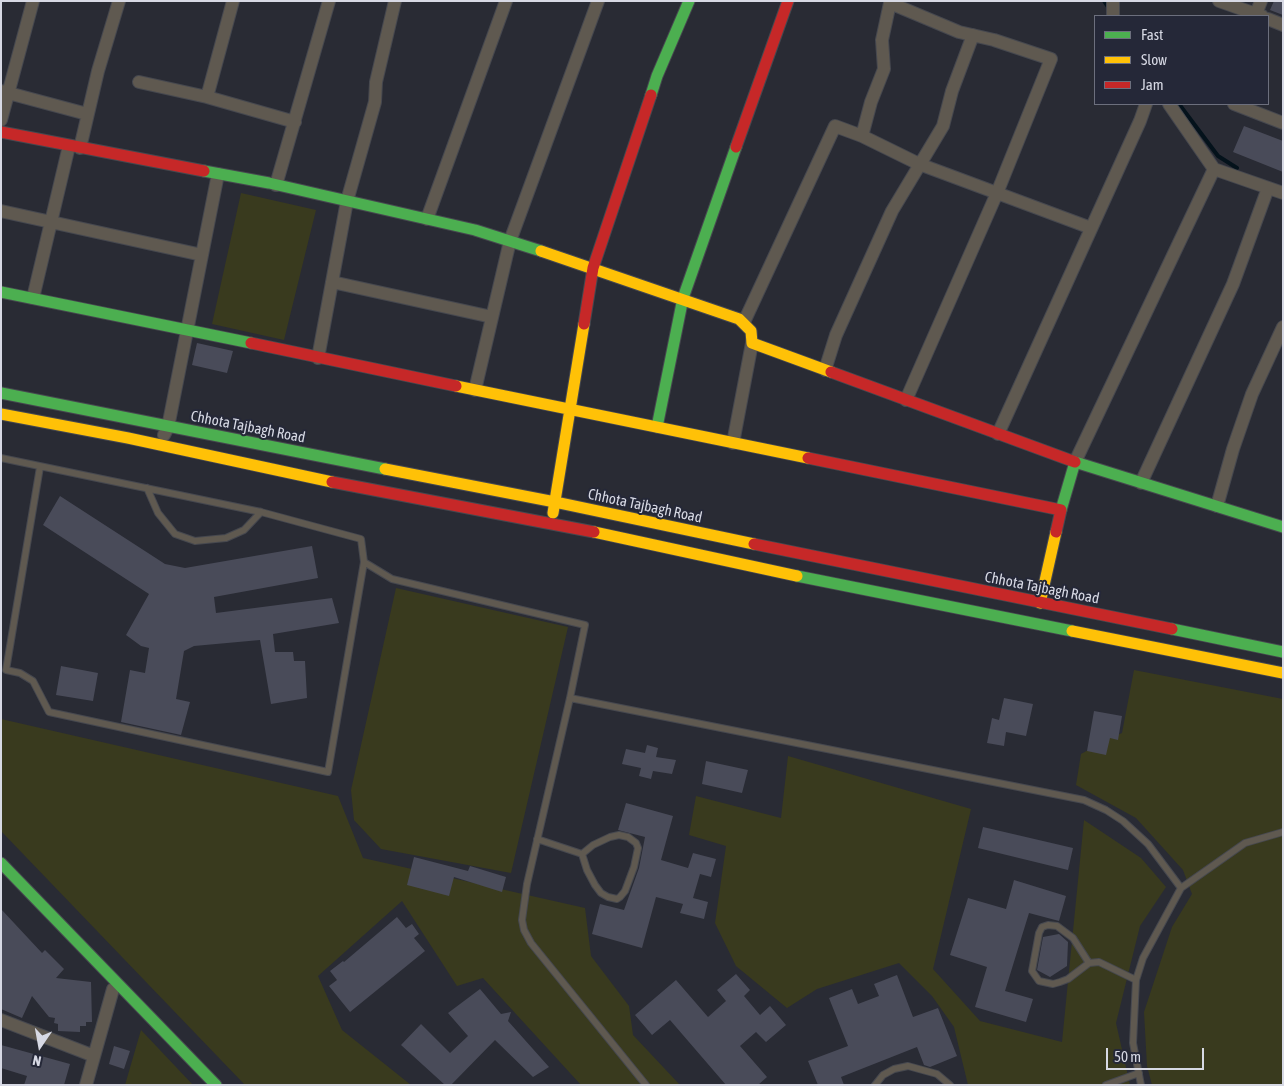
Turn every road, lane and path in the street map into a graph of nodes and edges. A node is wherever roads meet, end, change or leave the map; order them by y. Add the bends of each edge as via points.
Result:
1 (33, 1) edge
2 (119, 1) edge
3 (329, 1) edge
4 (395, 1) edge
5 (506, 1) edge
6 (598, 1) edge
7 (689, 1) edge
8 (788, 1) edge
9 (1219, 1) edge
10 (1261, 1) edge
11 (229, 2) edge
12 (889, 2) edge
13 (1257, 15) edge
14 (1260, 15) edge
15 (1269, 20) edge
16 (1283, 25) edge
17 (973, 35) junction
18 (139, 82) dead end
19 (4, 92) edge
20 (207, 97) junction
21 (1146, 105) edge
22 (1170, 105) edge
23 (1237, 105) edge
24 (87, 114) junction
25 (1, 120) edge
26 (295, 122) junction
27 (1283, 123) edge
28 (1, 132) edge
29 (862, 136) junction
30 (74, 147) junction
31 (919, 164) junction
32 (1214, 169) junction
33 (218, 174) junction
34 (276, 185) junction
35 (1268, 188) junction
36 (997, 193) junction
37 (1283, 193) edge
38 (347, 201) junction
39 (1, 210) edge
40 (427, 219) junction
41 (51, 221) junction
42 (1092, 228) junction
43 (510, 241) junction
44 (202, 255) junction
45 (593, 268) junction
46 (332, 282) junction
47 (1, 292) edge
48 (33, 298) junction
49 (683, 298) junction
50 (492, 316) junction
51 (744, 322) junction
52 (1283, 327) edge
53 (187, 330) junction
54 (752, 343) junction
55 (318, 358) junction
56 (825, 370) junction
57 (475, 390) junction
58 (1, 393) edge
59 (906, 400) junction
60 (570, 409) junction
61 (1, 414) edge
62 (168, 427) junction
63 (657, 427) junction
64 (998, 434) junction
65 (733, 443) junction
66 (158, 446) junction
67 (1, 458) edge
68 (1075, 462) junction
69 (40, 467) junction
70 (1142, 483) junction
71 (147, 488) junction
72 (555, 502) junction
73 (1217, 506) junction
74 (1061, 510) junction
75 (261, 512) junction
76 (551, 524) junction
77 (1283, 527) edge
78 (364, 562) junction
79 (1040, 603) junction
80 (1283, 652) edge
81 (1283, 673) edge
82 (570, 698) junction
83 (1283, 832) edge
84 (537, 839) junction
85 (582, 854) junction
86 (1, 863) edge
87 (1, 876) edge
88 (1180, 888) junction
89 (1089, 963) junction
90 (1136, 980) junction
91 (112, 989) junction
92 (1, 1020) edge
93 (94, 1056) junction
94 (1139, 1073) junction
95 (86, 1085) edge
96 (203, 1085) edge
97 (216, 1085) edge
98 (646, 1085) edge
99 (876, 1085) edge
100 (950, 1085) edge
101 (1106, 1085) edge
102 (1141, 1085) edge

1 - 19 street
2 - 24 street
3 - 26 street
4 - 38 street via 374,102
5 - 40 street
6 - 43 street
7 - 45 street via 658,76
8 - 49 street
9 - 13 street
10 - 14 street
11 - 20 street
12 - 17 street
12 - 29 street via 882,40 884,69 870,102
15 - 16 street
17 - 31 street via 943,126
17 - 36 street via 1051,59
18 - 20 street
19 - 24 street
19 - 25 street
20 - 26 street
21 - 42 street
22 - 32 street
23 - 27 street
24 - 30 street
26 - 34 street
28 - 30 street
29 - 31 street
29 - 51 street via 835,126
30 - 33 street
30 - 41 street
31 - 36 street
31 - 56 street via 892,211 836,335
32 - 35 street
32 - 68 street
33 - 34 street
33 - 44 street
34 - 38 street
35 - 37 street
35 - 70 street via 1234,284
36 - 42 street
36 - 59 street
38 - 40 street
38 - 46 street
39 - 41 street
40 - 43 street
41 - 44 street
41 - 48 street
42 - 64 street
43 - 45 street
43 - 50 street
44 - 53 street
45 - 49 street
45 - 60 street
46 - 50 street
46 - 55 street
47 - 48 street
48 - 53 street
49 - 51 street
49 - 63 street
50 - 57 street
51 - 54 street via 751,331
52 - 73 street via 1252,394
53 - 55 street
53 - 62 street
54 - 56 street
54 - 65 street
55 - 57 street
56 - 59 street
57 - 60 street
58 - 62 street, Chhota Tajbagh Road
59 - 64 street
60 - 63 street
60 - 72 street
61 - 66 street
62 - 66 street
62 - 72 street, Chhota Tajbagh Road
63 - 65 street
64 - 68 street
65 - 74 street
66 - 76 street
67 - 69 lane
68 - 70 street
68 - 74 street
69 - 71 lane
69 - 78 lane via 6,670 33,680 49,712 328,772
70 - 73 street
71 - 75 lane
71 - 75 lane via 158,513 175,534 195,541 226,538 244,530
72 - 76 street
72 - 79 street, Chhota Tajbagh Road
73 - 77 street
74 - 79 street
75 - 78 lane via 360,539
76 - 81 street
78 - 82 lane via 392,579 585,625
79 - 80 street, Chhota Tajbagh Road
82 - 84 lane
82 - 88 lane via 1084,800 1106,810 1134,830
83 - 88 lane via 1245,843
84 - 85 lane
84 - 98 lane via 527,884 522,920 524,930 531,943
85 - 85 lane via 587,870 601,893 616,899 620,897 634,867 636,843 619,835 593,845
86 - 97 street
87 - 91 street
88 - 90 lane via 1143,958
89 - 89 lane via 1060,982 1039,981 1032,971 1042,927 1057,926 1074,938
89 - 90 lane via 1099,962
90 - 94 lane via 1134,1043
91 - 93 street
91 - 96 street
92 - 93 street
93 - 95 street
94 - 101 lane
94 - 102 lane
99 - 100 lane via 883,1075 908,1066 937,1074

